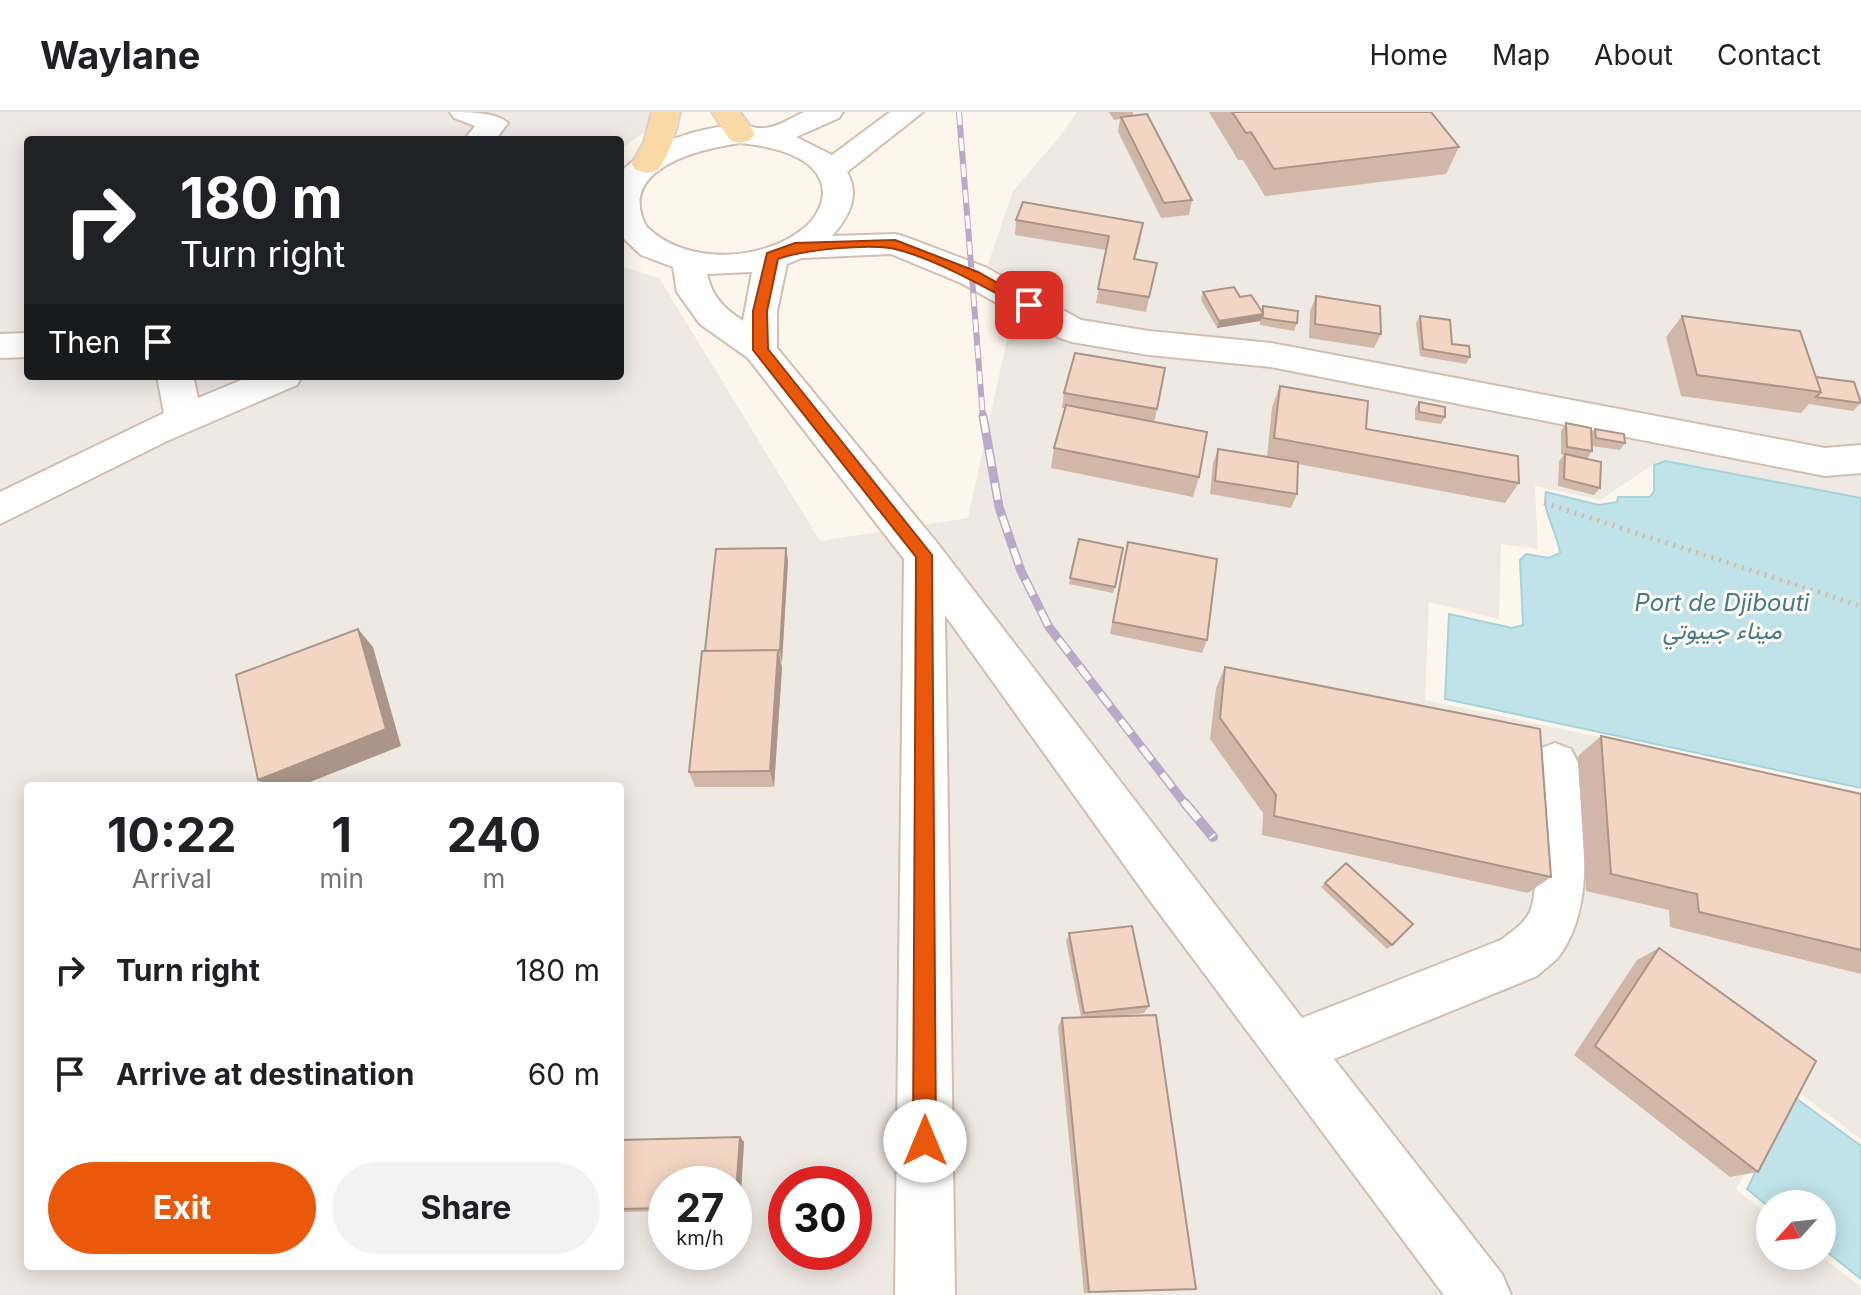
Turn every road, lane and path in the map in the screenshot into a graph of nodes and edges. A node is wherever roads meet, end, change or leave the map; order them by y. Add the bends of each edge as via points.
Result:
1 (464, 112) edge
2 (666, 112) edge
3 (829, 112) edge
4 (909, 112) edge
5 (746, 128) edge
6 (482, 136) edge
7 (647, 164) junction
8 (831, 170) junction
9 (624, 200) edge
10 (837, 202) junction
11 (624, 213) edge
12 (895, 244) junction
13 (784, 252) junction
14 (624, 253) edge
15 (677, 258) junction
16 (24, 345) edge
17 (0, 346) edge
18 (760, 350) junction
19 (176, 380) edge
20 (275, 380) edge
21 (184, 419) junction
22 (1861, 459) edge
23 (1544, 503) dead end
24 (0, 509) edge
25 (924, 555) junction
26 (1861, 606) edge
27 (1555, 763) dead end
28 (1293, 1048) junction
29 (925, 1295) edge
30 (1481, 1295) edge

1 - 6 street via 493,123
2 - 7 main road
3 - 5 street
4 - 8 street
5 - 7 street via 688,142
5 - 8 street via 796,144
7 - 9 street via 633,177
8 - 10 street
10 - 12 street via 877,225
10 - 13 street via 815,235
11 - 15 street via 635,234
12 - 13 street
12 - 22 street via 973,275 1072,330 1271,355 1825,462
13 - 15 street via 730,264
13 - 18 street via 760,311
14 - 15 street
15 - 18 street via 712,316
16 - 17 street
18 - 25 street
19 - 21 street
20 - 21 street
21 - 24 street
23 - 26 path
25 - 28 street
25 - 29 street
27 - 28 street via 1559,887 1555,915 1541,940 1519,958
28 - 30 street

